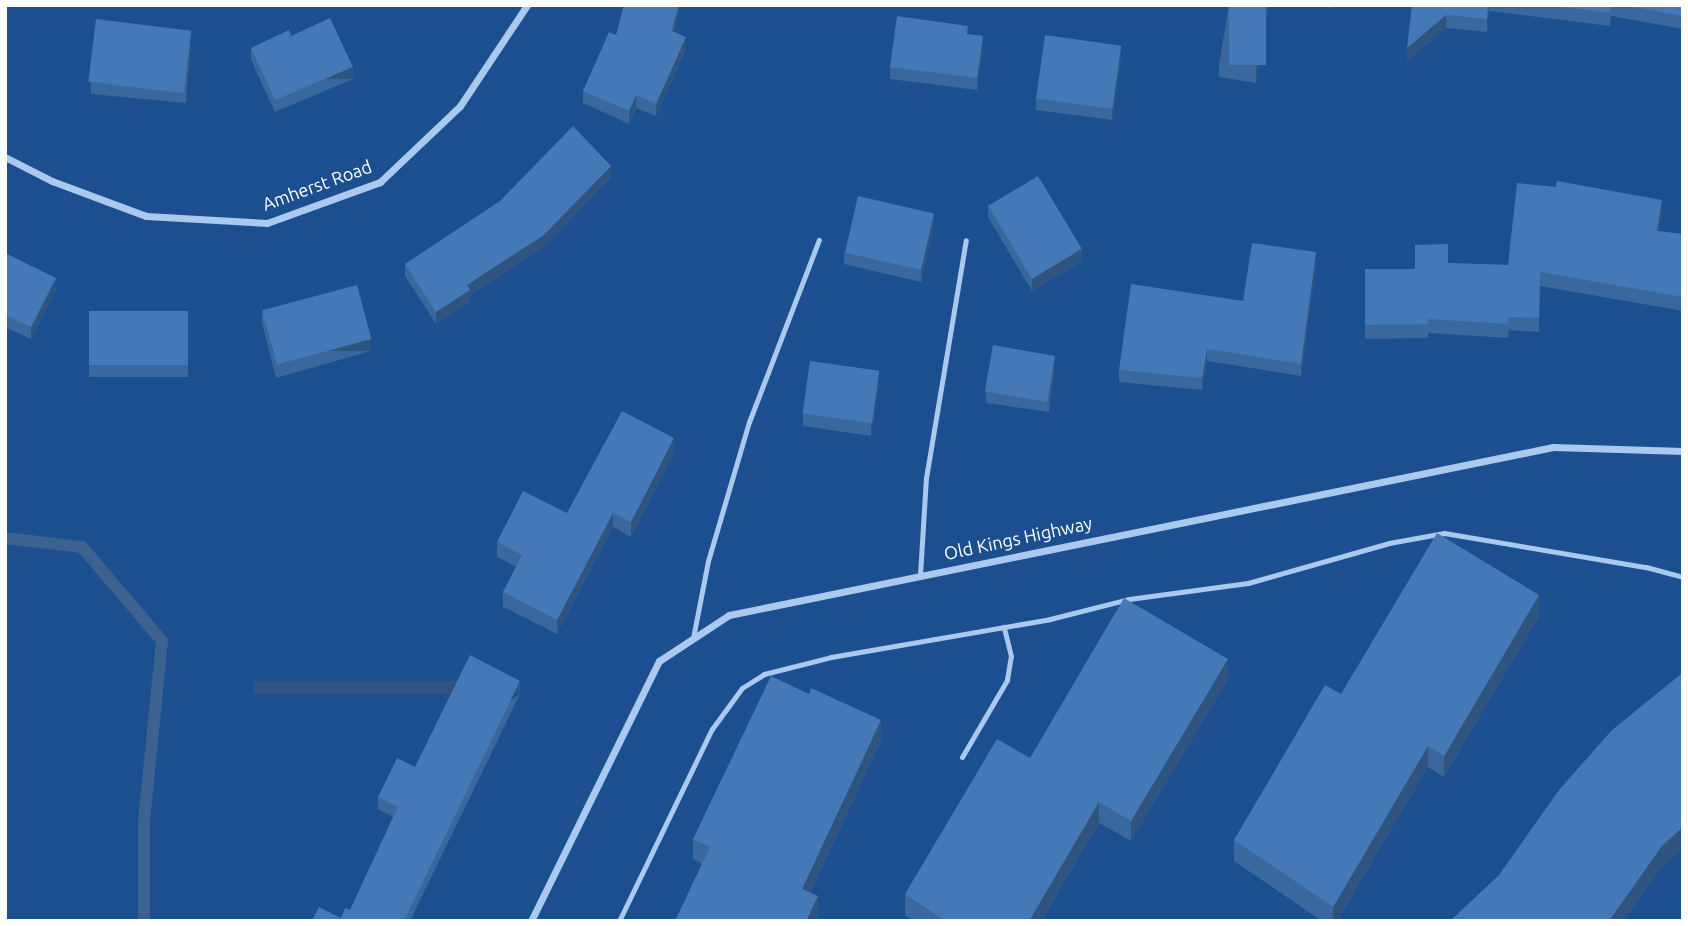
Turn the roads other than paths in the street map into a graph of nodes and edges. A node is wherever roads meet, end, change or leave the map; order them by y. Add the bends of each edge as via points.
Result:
1 (527, 5) edge
2 (5, 157) edge
3 (819, 240) dead end
4 (967, 240) dead end
5 (1683, 451) edge
6 (920, 575) junction
7 (1683, 577) edge
8 (1004, 627) junction
9 (693, 638) junction
10 (962, 757) dead end
11 (531, 921) edge
12 (619, 921) edge

1 - 2 street, Amherst Road via 460,106 380,182 267,223 146,216 52,181
3 - 9 lane via 749,422 708,561
4 - 6 lane via 926,478
5 - 6 street, Old Kings Highway via 1553,447
6 - 9 street, Old Kings Highway via 729,615
7 - 8 lane via 1444,533 1248,583 1129,599
8 - 10 lane via 1012,656 1007,680
8 - 12 lane via 831,657 764,674 742,688 712,729
9 - 11 street, Old Kings Highway via 659,661

